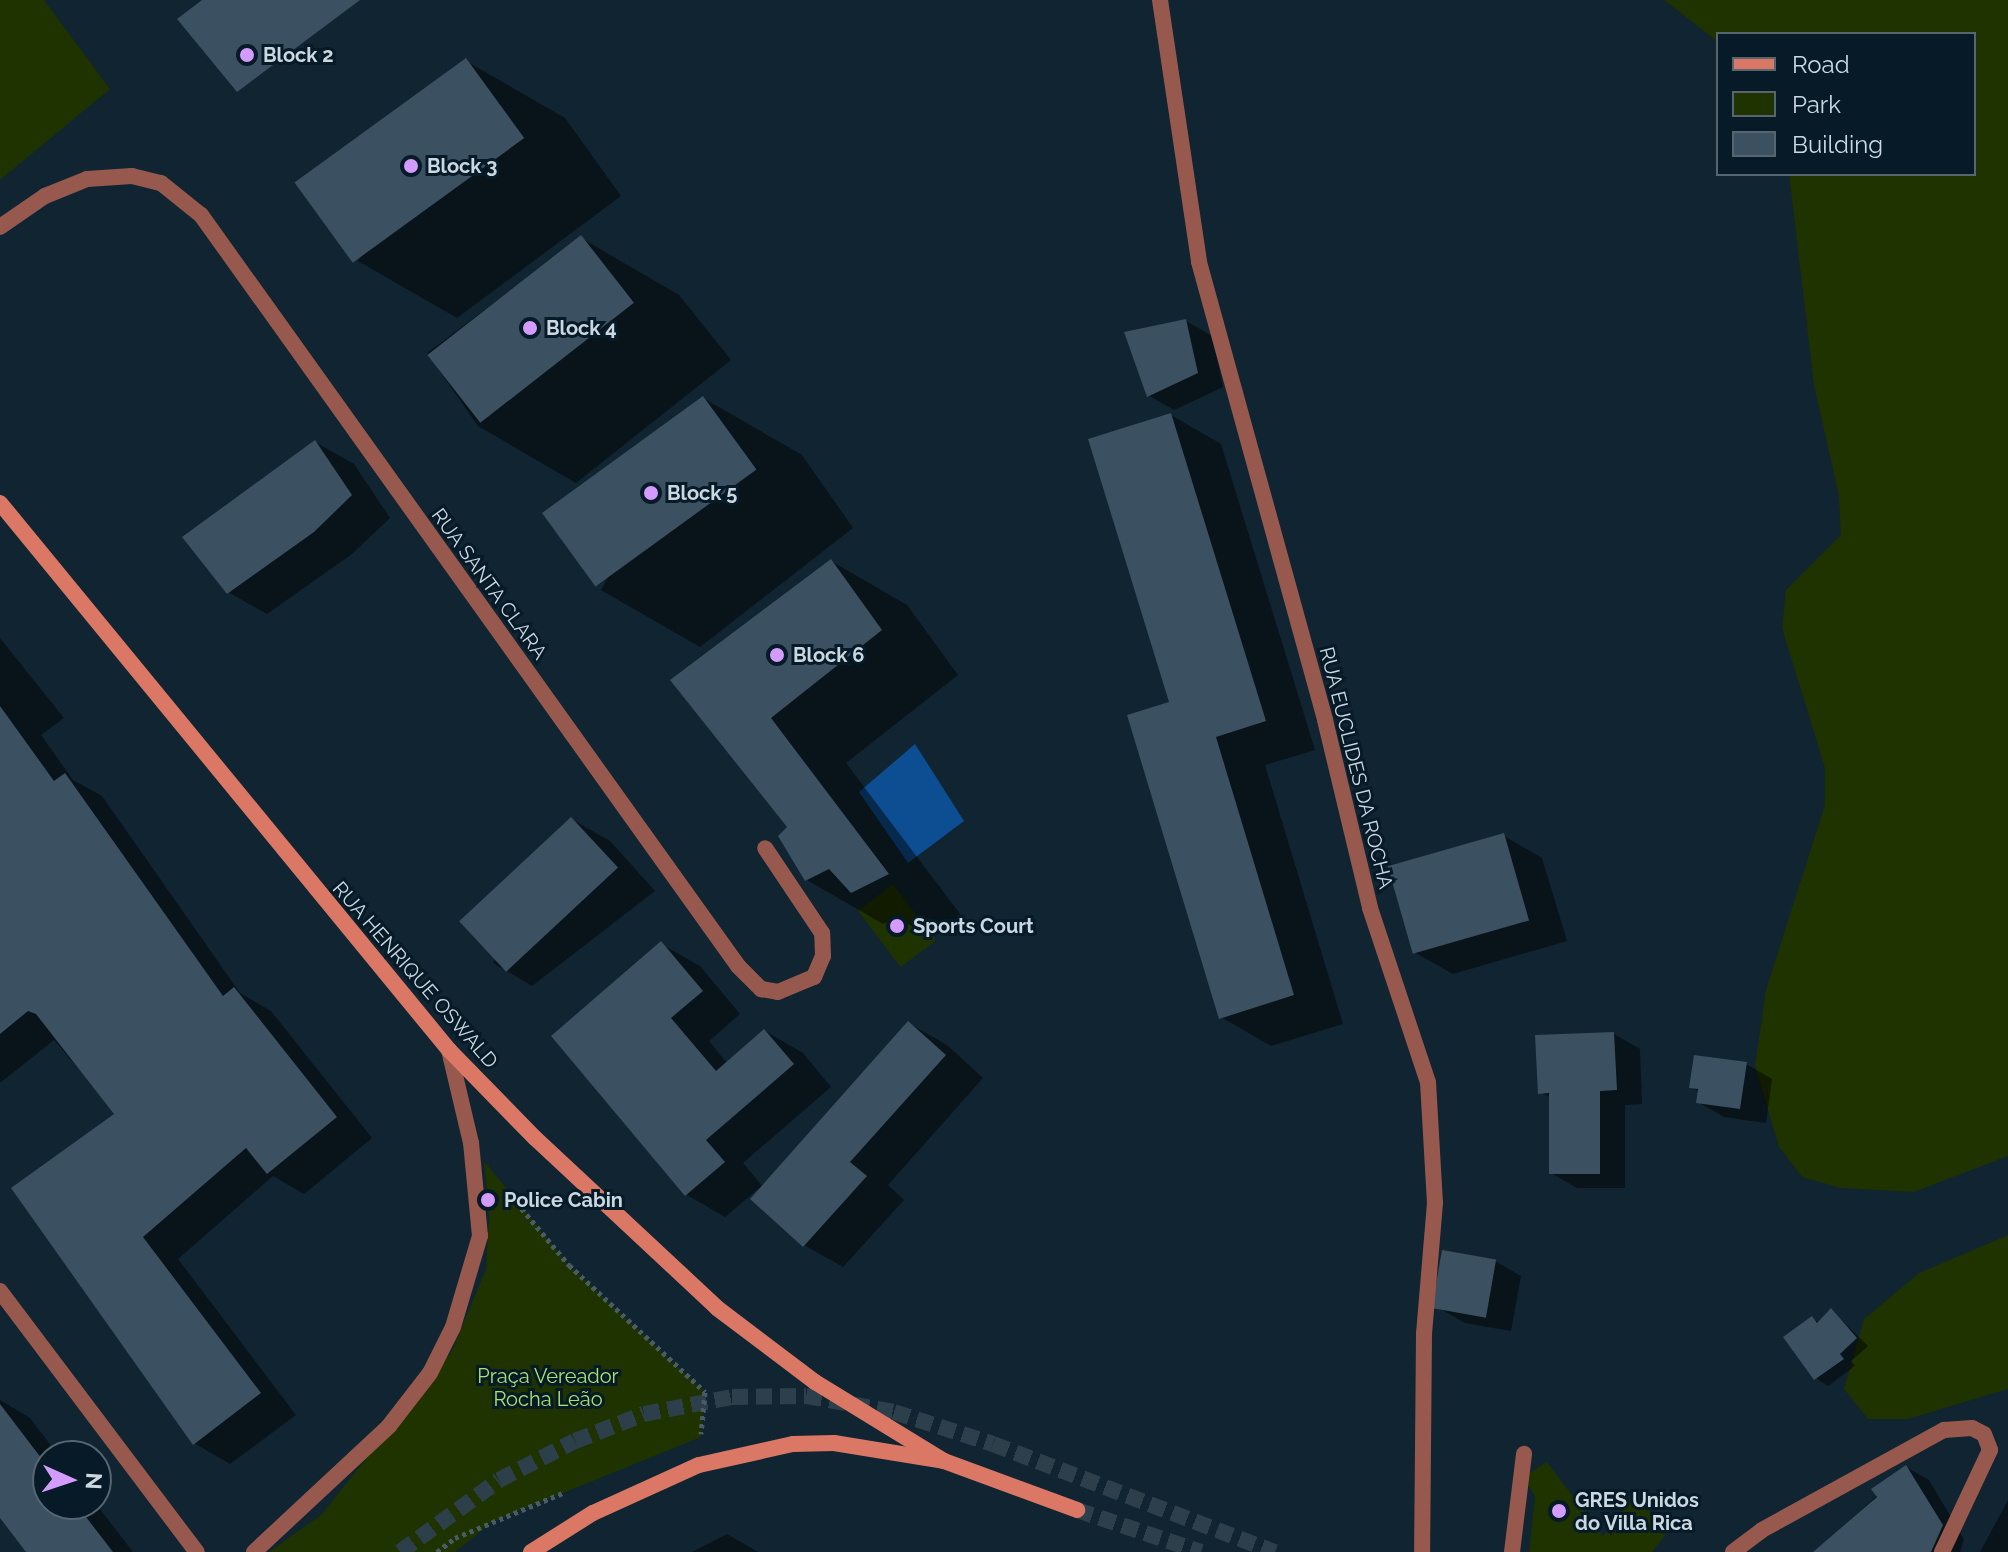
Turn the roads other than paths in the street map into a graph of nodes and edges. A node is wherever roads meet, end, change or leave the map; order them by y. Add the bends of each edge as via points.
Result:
1 (1160, 0) edge
2 (0, 227) edge
3 (0, 503) edge
4 (765, 848) dead end
5 (449, 1050) junction
6 (4, 1302) edge
7 (1524, 1454) dead end
8 (944, 1461) junction
9 (1077, 1510) tunnel mouth
10 (197, 1552) edge
11 (254, 1552) edge
12 (531, 1552) edge
13 (1422, 1552) edge
14 (1512, 1552) edge
15 (1733, 1552) edge
16 (1942, 1552) edge

1 - 13 street, RUA EUCLIDES DA ROCHA via 1199,262 1325,720 1370,908 1428,1082 1435,1203 1424,1334
2 - 4 street, RUA SANTA CLARA via 45,196 87,179 132,176 161,183 201,215 738,966 761,989 778,992 814,977 823,956 822,933
3 - 5 main road, RUA HENRIQUE OSWALD
5 - 8 main road, RUA HENRIQUE OSWALD via 681,1279 815,1382
5 - 11 street via 471,1143 480,1236 453,1327 430,1373 389,1426
6 - 10 street
7 - 14 street
8 - 9 main road
8 - 12 main road via 834,1443 744,1453 699,1465 633,1494
15 - 16 street via 1762,1530 1944,1430 1972,1428 1984,1434 1990,1450

